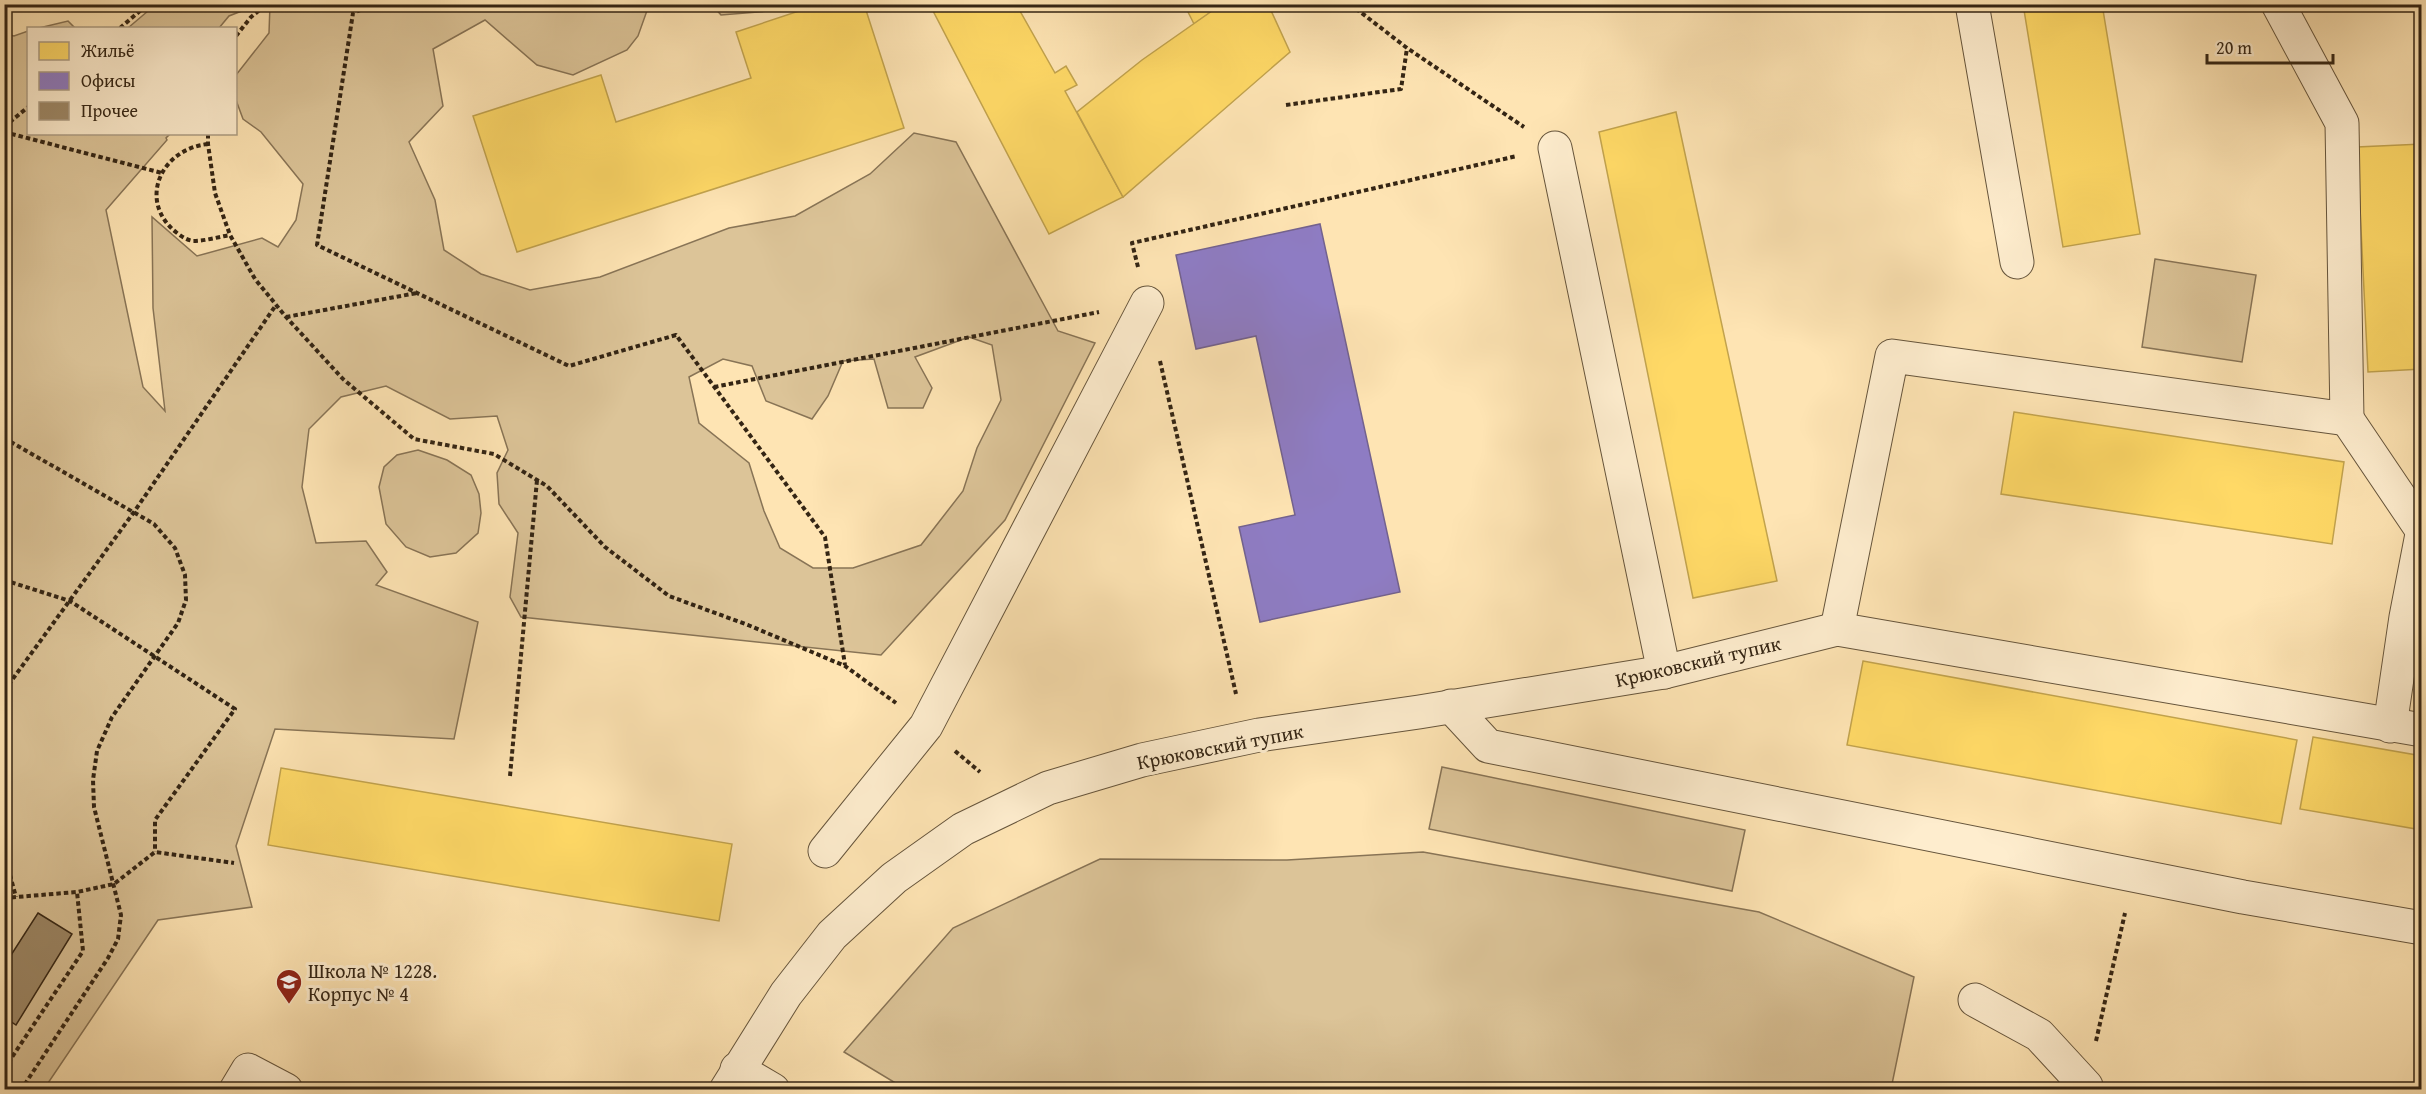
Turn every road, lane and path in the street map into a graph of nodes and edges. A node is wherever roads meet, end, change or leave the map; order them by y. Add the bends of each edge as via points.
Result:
1 (148, 4) edge
2 (267, 4) edge
3 (375, 4) edge
4 (1350, 4) edge
5 (1972, 4) edge
6 (2278, 4) edge
7 (121, 27) edge
8 (237, 35) edge
9 (1407, 48) junction
10 (1286, 105) dead end
11 (27, 107) edge
12 (4, 127) edge
13 (4, 132) edge
14 (208, 135) edge
15 (208, 144) junction
16 (1555, 148) junction
17 (162, 173) junction
18 (230, 235) junction
19 (2017, 262) dead end
20 (418, 293) junction
21 (1147, 303) junction
22 (276, 305) junction
23 (286, 317) junction
24 (1160, 360) dead end
25 (714, 387) junction
26 (2347, 419) junction
27 (4, 438) edge
28 (537, 480) junction
29 (134, 512) junction
30 (2421, 532) edge
31 (4, 580) edge
32 (70, 601) junction
33 (1837, 628) junction
34 (155, 655) junction
35 (845, 666) junction
36 (1665, 672) junction
37 (4, 691) edge
38 (1236, 694) dead end
39 (1450, 706) junction
40 (926, 726) junction
41 (2406, 728) edge
42 (980, 772) dead end
43 (510, 776) dead end
44 (825, 851) dead end
45 (155, 852) junction
46 (4, 853) edge
47 (234, 863) dead end
48 (2134, 875) junction
49 (114, 884) junction
50 (77, 892) junction
51 (16, 897) junction
52 (4, 898) edge
53 (2421, 928) edge
54 (1975, 1000) dead end
55 (4, 1069) edge
56 (732, 1079) edge
57 (2086, 1088) edge
58 (21, 1089) edge
59 (236, 1089) edge
60 (286, 1089) edge
61 (773, 1089) edge

1 - 7 path
2 - 8 path via 250,17
3 - 20 path via 354,13 317,245
4 - 9 path
5 - 19 street
6 - 26 street via 2342,123
9 - 10 path via 1401,88
9 - 16 path
11 - 12 path
13 - 17 path
14 - 15 path
15 - 17 path via 178,153
15 - 18 path via 215,193
16 - 21 path via 1132,243
16 - 36 street
17 - 18 path via 157,196 170,228 192,241
18 - 22 path via 255,279
20 - 23 path
20 - 25 path via 569,366 676,335
21 - 25 path
21 - 40 street
22 - 23 path
22 - 29 path
23 - 28 path via 343,379 414,439 494,454
24 - 38 path
25 - 35 path via 825,537
26 - 30 street
26 - 33 street via 1892,356
27 - 29 path
28 - 35 path via 605,547 669,596
28 - 43 path
29 - 32 path
29 - 34 path via 154,524 175,548 185,575 186,600 178,623
30 - 41 street via 2406,617
31 - 32 path
32 - 34 path
32 - 37 path
33 - 36 street, Крюковский тупик
33 - 41 street
34 - 45 path via 235,709 155,820
34 - 49 path via 112,717 97,751 94,807
35 - 40 path
36 - 39 street, Крюковский тупик
39 - 48 street via 1488,746
39 - 56 street, Крюковский тупик via 1259,735 1142,760 1048,788 963,829 894,878 832,935 786,994
40 - 42 path
40 - 44 street
45 - 47 path
45 - 49 path
46 - 51 path
48 - 53 street
48 - 57 path
49 - 50 path
49 - 58 path via 121,915 118,939
50 - 51 path
50 - 55 path via 83,951
51 - 52 path
54 - 57 street via 2039,1035
56 - 61 street
59 - 60 street via 248,1070

